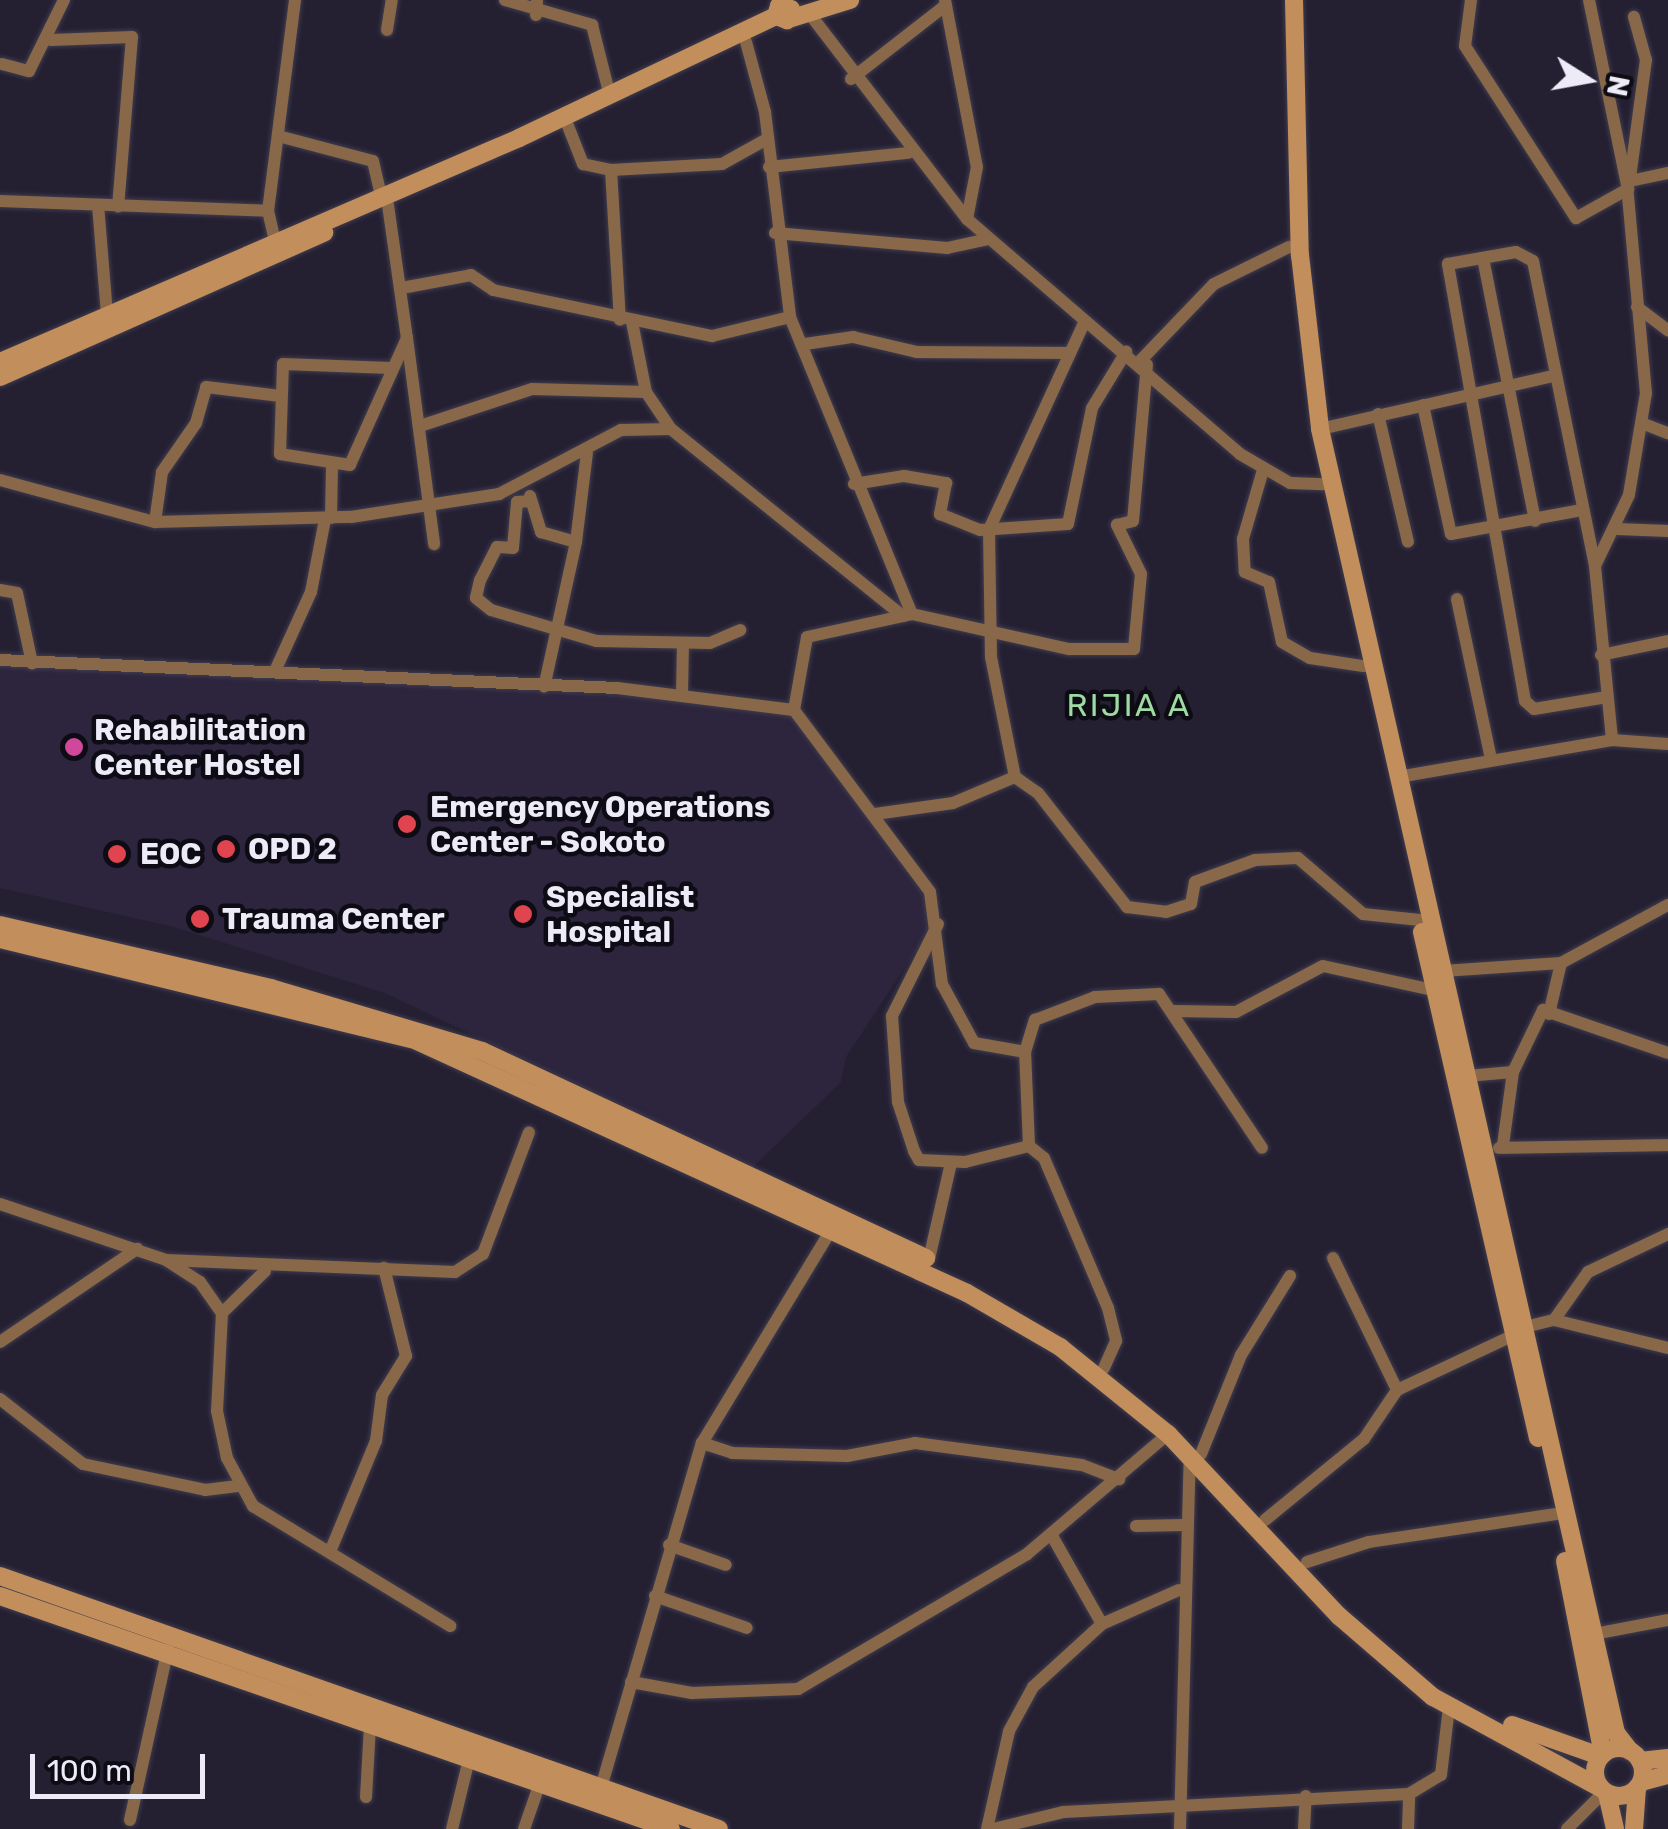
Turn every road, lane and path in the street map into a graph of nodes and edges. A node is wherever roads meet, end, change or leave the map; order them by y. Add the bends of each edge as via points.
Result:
1 (64, 0) edge
2 (294, 0) edge
3 (392, 0) edge
4 (505, 0) edge
5 (536, 0) edge
6 (850, 0) edge
7 (1282, 0) edge
8 (1294, 0) edge
9 (1471, 0) edge
10 (1589, 0) edge
11 (946, 2) edge
12 (809, 7) edge
13 (783, 9) edge
14 (536, 15) junction
15 (1634, 17) dead end
16 (387, 30) dead end
17 (51, 40) junction
18 (746, 42) junction
19 (2, 64) edge
20 (851, 79) junction
21 (610, 96) junction
22 (568, 126) junction
23 (282, 137) junction
24 (767, 140) junction
25 (908, 153) junction
26 (769, 167) junction
27 (611, 170) junction
28 (1668, 173) edge
29 (1628, 185) junction
30 (0, 201) edge
31 (385, 202) junction
32 (98, 205) junction
33 (118, 206) junction
34 (268, 211) junction
35 (966, 219) junction
36 (775, 234) junction
37 (989, 239) junction
38 (275, 240) junction
39 (1289, 247) junction
40 (1483, 258) junction
41 (406, 287) junction
42 (1636, 300) junction
43 (108, 315) junction
44 (790, 317) junction
45 (626, 321) junction
46 (1084, 323) junction
47 (1668, 330) edge
48 (407, 338) junction
49 (805, 344) junction
50 (1126, 352) junction
51 (1070, 353) junction
52 (0, 362) edge
53 (1144, 363) junction
54 (391, 368) junction
55 (0, 376) edge
56 (1554, 376) junction
57 (1510, 386) junction
58 (646, 392) junction
59 (1470, 394) junction
60 (280, 396) junction
61 (1423, 404) junction
62 (1378, 414) junction
63 (1644, 424) junction
64 (420, 426) junction
65 (671, 429) junction
66 (1320, 429) junction
67 (1668, 432) edge
68 (587, 453) junction
69 (332, 464) junction
70 (1263, 470) junction
71 (0, 480) edge
72 (528, 484) junction
73 (854, 484) junction
74 (1324, 484) junction
75 (531, 501) junction
76 (429, 502) junction
77 (1582, 510) junction
78 (328, 518) junction
79 (1536, 521) junction
80 (154, 522) junction
81 (1618, 529) junction
82 (989, 530) junction
83 (1495, 530) junction
84 (1668, 531) edge
85 (576, 542) junction
86 (1408, 542) dead end
87 (434, 544) dead end
88 (1596, 566) junction
89 (0, 590) edge
90 (1457, 599) dead end
91 (908, 615) junction
92 (740, 630) dead end
93 (989, 632) junction
94 (554, 634) junction
95 (1668, 641) edge
96 (684, 643) junction
97 (1602, 655) junction
98 (0, 660) edge
99 (32, 663) junction
100 (1364, 666) junction
101 (275, 671) junction
102 (544, 687) junction
103 (682, 694) junction
104 (1608, 697) junction
105 (794, 710) junction
106 (1612, 740) junction
107 (1668, 744) edge
108 (1491, 759) junction
109 (1398, 777) junction
110 (1015, 778) junction
111 (876, 814) junction
112 (1668, 905) edge
113 (1420, 920) junction
114 (938, 924) junction
115 (0, 925) edge
116 (0, 939) edge
117 (1561, 963) junction
118 (1443, 971) junction
119 (1433, 990) junction
120 (1172, 1012) junction
121 (1548, 1017) junction
122 (1025, 1052) junction
123 (1668, 1053) edge
124 (1513, 1072) junction
125 (1467, 1076) junction
126 (528, 1132) dead end
127 (1668, 1145) edge
128 (1029, 1146) junction
129 (1503, 1146) junction
130 (1262, 1148) dead end
131 (1484, 1157) junction
132 (951, 1163) junction
133 (0, 1204) edge
134 (835, 1222) junction
135 (1668, 1234) edge
136 (137, 1249) junction
137 (1334, 1258) dead end
138 (929, 1259) junction
139 (166, 1260) junction
140 (384, 1268) junction
141 (265, 1271) junction
142 (1290, 1276) dead end
143 (222, 1313) junction
144 (1554, 1320) junction
145 (1518, 1331) junction
146 (0, 1342) edge
147 (1668, 1348) edge
148 (1104, 1368) junction
149 (1398, 1390) junction
150 (0, 1399) edge
151 (1168, 1434) junction
152 (702, 1443) junction
153 (1195, 1453) junction
154 (1119, 1479) junction
155 (240, 1486) junction
156 (1556, 1514) junction
157 (1265, 1520) junction
158 (1184, 1525) junction
159 (1136, 1526) dead end
160 (1052, 1534) junction
161 (668, 1545) junction
162 (332, 1548) junction
163 (1306, 1562) junction
164 (726, 1565) dead end
165 (0, 1576) edge
166 (1179, 1590) junction
167 (0, 1596) edge
168 (655, 1596) junction
169 (1668, 1620) edge
170 (1102, 1624) junction
171 (450, 1626) dead end
172 (747, 1628) dead end
173 (1594, 1634) junction
174 (168, 1648) junction
175 (630, 1682) junction
176 (1449, 1707) junction
177 (370, 1726) dead end
178 (471, 1752) junction
179 (1602, 1755) junction
180 (1635, 1756) junction
181 (1668, 1758) edge
182 (1668, 1775) edge
183 (541, 1780) junction
184 (1639, 1785) junction
185 (1603, 1791) junction
186 (600, 1793) junction
187 (1409, 1794) junction
188 (366, 1796) dead end
189 (1306, 1796) junction
190 (1179, 1811) junction
191 (130, 1820) dead end
192 (452, 1829) edge
193 (524, 1829) edge
194 (672, 1829) edge
195 (719, 1829) edge
196 (990, 1829) edge
197 (1180, 1829) edge
198 (1304, 1829) edge
199 (1408, 1829) edge
200 (1567, 1829) edge
201 (1615, 1829) edge
202 (1634, 1829) edge

1 - 17 street
2 - 23 street
3 - 16 street
4 - 14 street
5 - 14 street
6 - 12 main road
7 - 39 main road
8 - 66 main road via 1300,255
9 - 29 street via 1466,46 1576,218
10 - 29 street
11 - 20 street
11 - 35 street via 978,175
12 - 13 main road
12 - 20 street
13 - 18 main road
13 - 21 main road
14 - 21 street via 592,25
15 - 29 street via 1646,60
17 - 19 street via 29,72
17 - 33 street via 132,37
18 - 22 main road
18 - 24 street
20 - 25 street
21 - 31 main road
22 - 27 street via 582,164
22 - 31 main road
23 - 31 street via 373,161
23 - 34 street
24 - 26 street
24 - 27 street via 722,164
25 - 26 street
25 - 35 street
26 - 36 street
27 - 45 street
28 - 29 street
29 - 42 street
30 - 32 street
31 - 38 main road
31 - 41 street
31 - 55 main road
32 - 33 street
32 - 43 street via 96,266
33 - 34 street
34 - 38 street
35 - 37 street
36 - 37 street via 947,248
36 - 44 street
37 - 46 street
38 - 43 main road
39 - 53 street via 1214,284
39 - 74 main road
40 - 56 street via 1516,252 1533,261
40 - 57 street
40 - 59 street via 1444,268
41 - 45 street via 471,275 493,290
41 - 48 street
42 - 47 street via 1638,312
42 - 63 street
43 - 52 main road
44 - 45 street via 722,336
44 - 49 street
45 - 58 street
46 - 50 street
46 - 51 street
48 - 54 street
48 - 64 street
49 - 51 street via 854,337 917,352
49 - 73 street
50 - 53 street
50 - 82 street via 1092,408 1068,524
51 - 82 street
53 - 70 street
53 - 93 street via 1133,521 1117,525 1141,574 1134,649 1069,649
54 - 60 street via 283,364
54 - 69 street via 350,465
56 - 57 street
56 - 77 street
57 - 59 street
57 - 79 street
58 - 64 street via 532,388
58 - 65 street
59 - 61 street
59 - 83 street
60 - 69 street via 280,454
60 - 80 street via 206,387 196,423 162,472
61 - 62 street
61 - 83 street via 1451,534
62 - 66 street
62 - 86 street
63 - 67 street
63 - 81 street
64 - 76 street
65 - 68 street via 621,430
65 - 91 street
66 - 109 main road
68 - 72 street
68 - 85 street
69 - 78 street
70 - 74 street
70 - 100 street via 1243,540 1246,572 1270,582 1282,642 1308,658
71 - 80 street
72 - 75 street
72 - 76 street
73 - 82 street via 904,476 946,483 940,514
73 - 91 street
74 - 100 main road
75 - 85 street via 541,532
75 - 94 street via 517,502 513,548 492,554 476,598
76 - 78 street
76 - 87 street
77 - 79 street
77 - 88 street
78 - 80 street
78 - 101 street via 312,592
79 - 83 street
81 - 84 street
81 - 88 street
82 - 93 street
83 - 104 street via 1528,707
85 - 94 street
88 - 97 street
89 - 99 street via 17,593
90 - 108 street
91 - 93 street
91 - 105 street via 807,637
92 - 96 street
93 - 110 street
94 - 96 street
94 - 102 street
95 - 97 street
96 - 103 street
97 - 104 street
98 - 99 street
99 - 101 street
100 - 113 main road
101 - 102 street
102 - 103 street
103 - 105 street
104 - 106 street
105 - 111 street
106 - 107 street
106 - 108 street
108 - 109 street
109 - 118 main road
110 - 111 street via 953,803
110 - 113 street via 1050,807 1127,906 1166,912 1191,904 1194,882 1255,860 1298,858 1362,914
111 - 114 street via 930,892
112 - 117 street
113 - 119 main road
114 - 122 street via 942,984 974,1044
114 - 132 street via 892,1016 918,1160
115 - 134 main road via 467,1046
116 - 134 main road via 416,1042
117 - 118 street
117 - 121 street
118 - 125 main road
119 - 120 street via 1323,966 1236,1012
119 - 145 main road
120 - 122 street via 1159,994 1095,998 1035,1020
120 - 130 street
121 - 123 street
121 - 124 street via 1549,1008 1531,1028
122 - 128 street
124 - 125 street
124 - 129 street
125 - 131 main road
126 - 140 street via 476,1262 455,1272
127 - 129 street
128 - 132 street via 1004,1159
128 - 148 street via 1044,1158 1108,1308 1116,1341
129 - 131 street
131 - 145 main road
132 - 138 street
133 - 136 street
134 - 138 main road
134 - 151 main road via 1016,1319
134 - 152 street
135 - 144 street via 1588,1272
136 - 139 street
136 - 146 street
137 - 149 street
138 - 148 main road
139 - 141 street
139 - 143 street via 200,1282
140 - 141 street
140 - 162 street via 406,1356 382,1395 376,1441
141 - 143 street
142 - 153 street via 1240,1355
143 - 155 street via 218,1412
144 - 145 street
144 - 147 street
145 - 149 street
145 - 156 main road
145 - 173 main road
148 - 153 main road
149 - 157 street via 1364,1439
150 - 155 street via 83,1464 205,1490
151 - 153 main road
151 - 154 street
152 - 154 street via 732,1453 847,1456 915,1442 1082,1466
152 - 161 street
153 - 157 main road
153 - 158 street
153 - 176 main road via 1339,1616
154 - 160 street
155 - 162 street via 278,1524
156 - 163 street via 1369,1542
156 - 179 main road
157 - 163 main road
158 - 159 street
158 - 166 street
160 - 170 street
160 - 175 street via 798,1689 692,1693
161 - 164 street
161 - 168 street
162 - 171 street
163 - 179 main road via 1389,1650 1444,1693 1574,1754
165 - 186 main road
166 - 170 street
166 - 190 street
167 - 174 main road
168 - 172 street
168 - 175 street
169 - 173 street
170 - 196 street via 1032,1688 1009,1730
173 - 180 main road via 1616,1733
174 - 178 main road
174 - 191 street
175 - 186 street
176 - 185 main road
176 - 187 street via 1441,1775
177 - 188 street
178 - 183 main road
178 - 192 street
179 - 180 main road
179 - 185 main road
180 - 181 main road
180 - 184 main road
182 - 184 main road
183 - 186 main road
183 - 193 street
184 - 185 main road
184 - 202 main road
185 - 200 street
185 - 201 main road
186 - 194 main road
186 - 195 main road
187 - 189 street
187 - 199 street
189 - 190 street
189 - 198 street
190 - 196 street via 1050,1813
190 - 197 street

